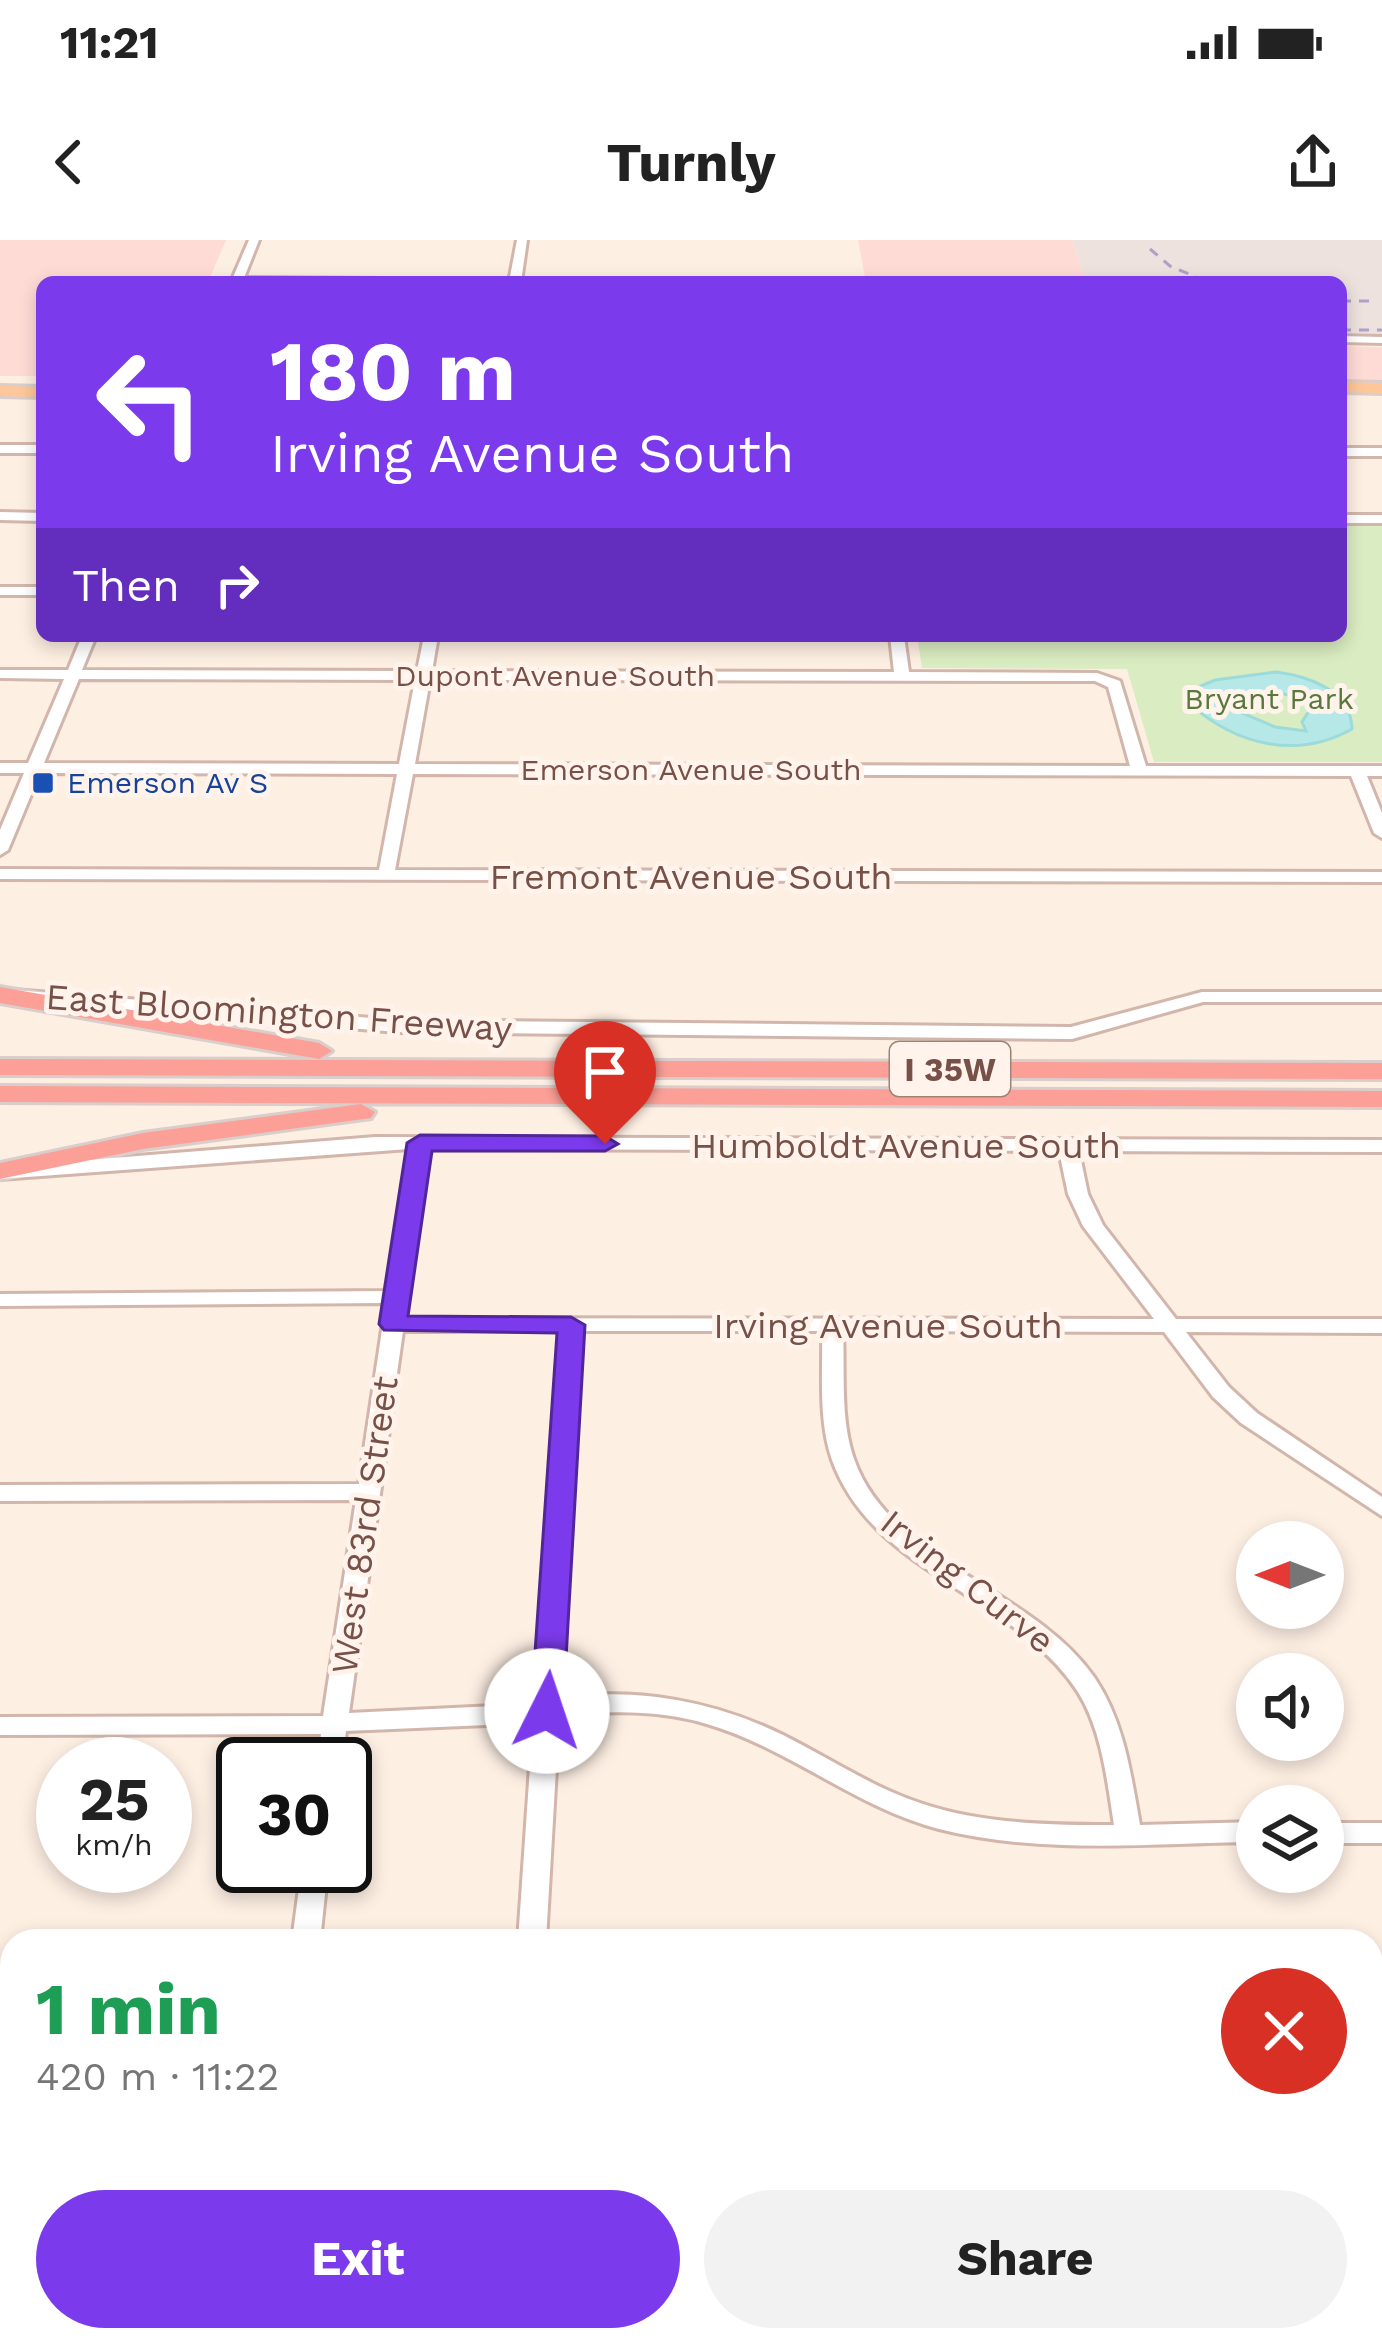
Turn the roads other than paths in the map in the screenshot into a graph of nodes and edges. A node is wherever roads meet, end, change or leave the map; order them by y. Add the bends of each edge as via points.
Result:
1 (254, 240) edge
2 (522, 240) edge
3 (239, 276) edge
4 (516, 276) edge
5 (1347, 339) edge
6 (1382, 340) edge
7 (0, 387) edge
8 (36, 387) edge
9 (1347, 391) edge
10 (1382, 391) edge
11 (0, 448) edge
12 (36, 449) edge
13 (1347, 452) edge
14 (1382, 452) edge
15 (0, 517) edge
16 (36, 517) edge
17 (1347, 519) edge
18 (1382, 520) edge
19 (0, 591) edge
20 (36, 591) edge
21 (86, 642) edge
22 (430, 642) edge
23 (899, 642) edge
24 (0, 674) edge
25 (73, 674) junction
26 (424, 676) junction
27 (902, 676) junction
28 (34, 768) junction
29 (0, 769) edge
30 (406, 770) junction
31 (1139, 770) junction
32 (1357, 771) junction
33 (1382, 771) edge
34 (1382, 833) edge
35 (0, 850) edge
36 (0, 874) edge
37 (386, 875) junction
38 (1382, 877) edge
39 (0, 995) edge
40 (1382, 997) edge
41 (0, 1067) edge
42 (518, 1067) junction
43 (1382, 1071) edge
44 (0, 1094) edge
45 (604, 1095) junction
46 (1382, 1099) edge
47 (420, 1143) junction
48 (1068, 1145) junction
49 (1382, 1146) edge
50 (0, 1172) edge
51 (398, 1298) junction
52 (0, 1300) edge
53 (393, 1324) junction
54 (571, 1325) junction
55 (832, 1325) junction
56 (1167, 1326) junction
57 (1382, 1326) edge
58 (369, 1492) junction
59 (0, 1493) edge
60 (1382, 1508) edge
61 (547, 1711) junction
62 (334, 1723) junction
63 (0, 1726) edge
64 (332, 1737) edge
65 (1128, 1832) junction
66 (1236, 1832) edge
67 (1344, 1833) edge
68 (1382, 1833) edge
69 (312, 1893) edge
70 (307, 1929) edge
71 (533, 1929) edge

1 - 3 street
2 - 4 street
5 - 6 street
7 - 8 main road
9 - 10 main road
11 - 12 street
13 - 14 street
15 - 16 street
17 - 18 street
19 - 20 street
21 - 25 street
22 - 26 street
23 - 27 street
24 - 25 street, Dupont Avenue South
25 - 26 street, Dupont Avenue South
25 - 28 street
26 - 27 street, Dupont Avenue South
26 - 30 street
27 - 31 street, Dupont Avenue South via 1109,679
28 - 29 street, Emerson Avenue South
28 - 30 street, Emerson Avenue South
28 - 35 street
30 - 31 street, Emerson Avenue South
30 - 37 street
31 - 32 street, Emerson Avenue South
32 - 33 street, Emerson Avenue South
32 - 34 street
36 - 37 street, Fremont Avenue South
37 - 38 street, Fremont Avenue South
39 - 40 street, East Bloomington Freeway via 398,1026 1072,1033 1202,997
39 - 42 highway via 309,1050
41 - 42 highway, I 35W
42 - 43 highway, I 35W
44 - 45 highway, I 35W
45 - 46 highway, I 35W
45 - 50 highway via 289,1119
47 - 48 street, Humboldt Avenue South
47 - 50 street, Humboldt Avenue South
47 - 51 street, West 83rd Street
48 - 49 street, Humboldt Avenue South
48 - 56 street via 1093,1226
51 - 52 street
51 - 53 street, West 83rd Street
53 - 54 street, Irving Avenue South
53 - 58 street, West 83rd Street
54 - 55 street, Irving Avenue South
54 - 61 street
55 - 56 street, Irving Avenue South
55 - 65 street, Irving Curve via 844,1462 858,1490 911,1543 1060,1649 1104,1716
56 - 57 street, Irving Avenue South
56 - 60 street via 1249,1418
58 - 59 street
58 - 62 street, West 83rd Street
61 - 62 street
61 - 65 street via 710,1714 937,1819
61 - 71 street
62 - 63 street
62 - 64 street, West 83rd Street
65 - 66 street
67 - 68 street
69 - 70 street

